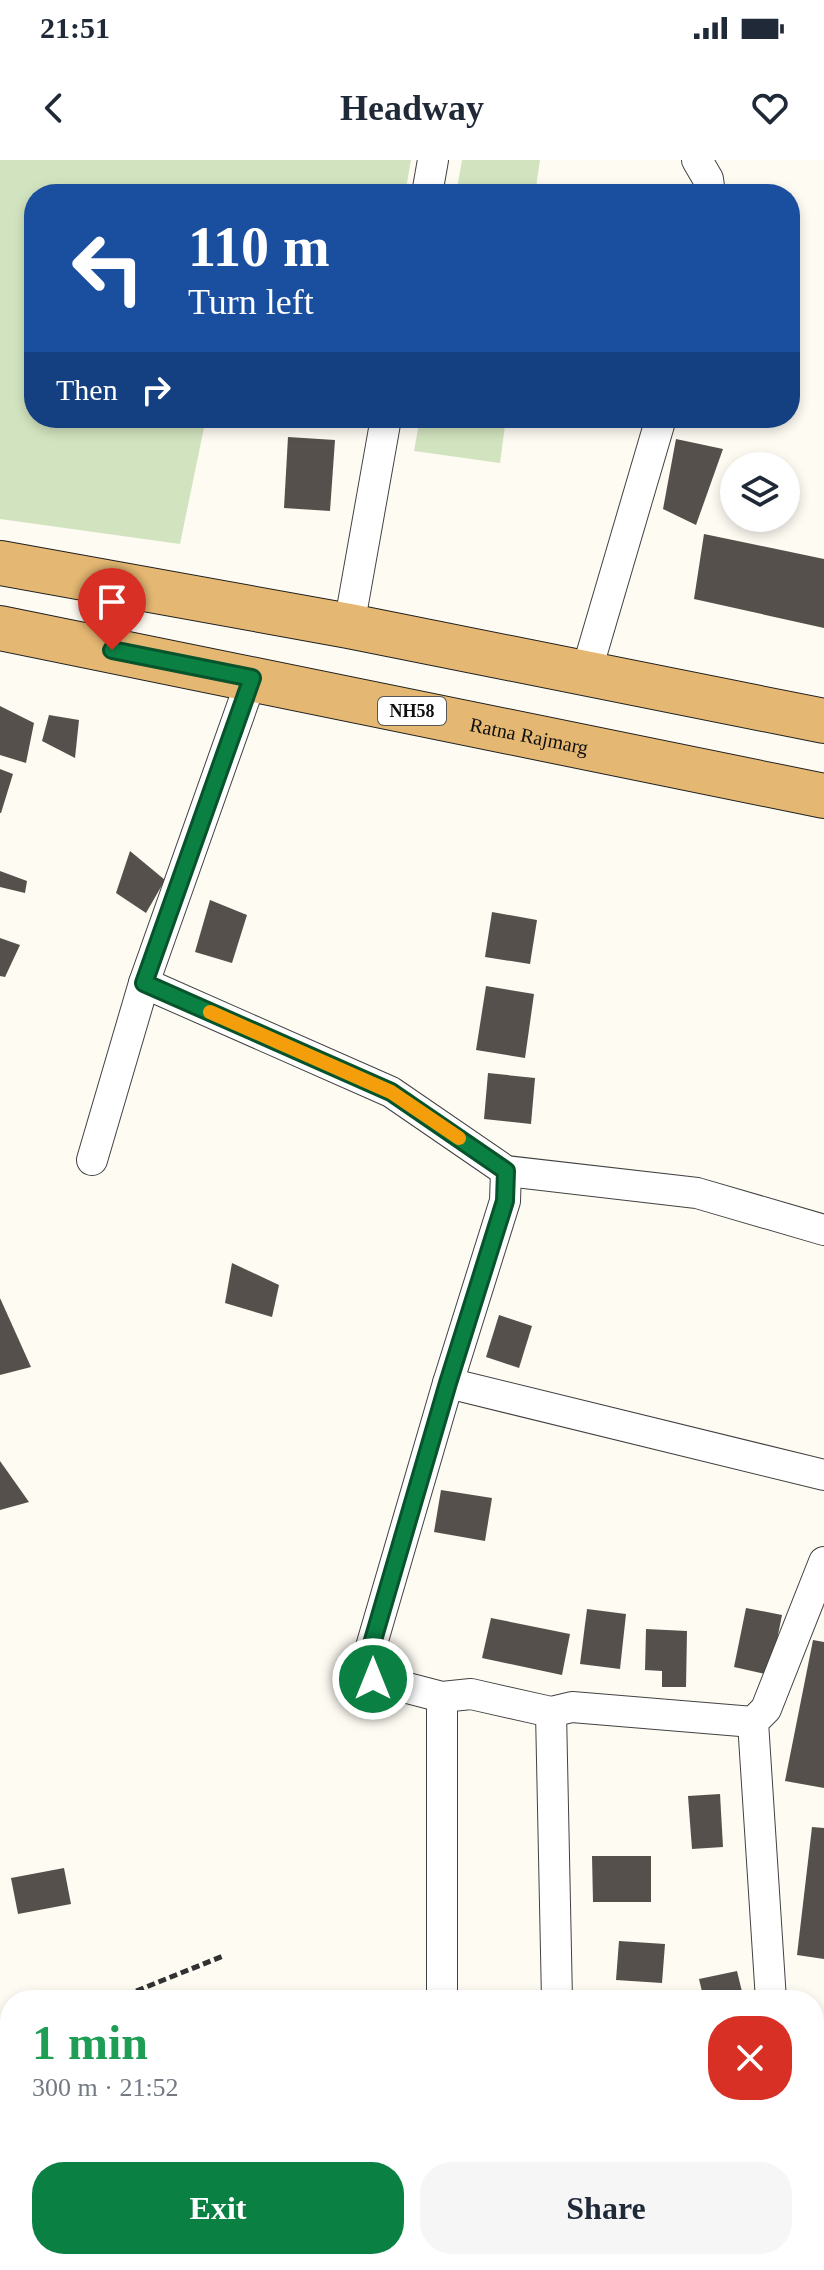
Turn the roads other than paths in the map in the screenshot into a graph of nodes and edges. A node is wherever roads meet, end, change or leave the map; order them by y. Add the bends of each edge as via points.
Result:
1 (433, 160) edge
2 (697, 160) edge
3 (429, 184) edge
4 (709, 184) edge
5 (384, 428) edge
6 (658, 428) edge
7 (0, 563) edge
8 (349, 626) junction
9 (0, 628) edge
10 (586, 673) junction
11 (252, 678) junction
12 (824, 721) edge
13 (824, 796) edge
14 (144, 983) junction
15 (92, 1160) dead end
16 (506, 1171) junction
17 (824, 1230) edge
18 (448, 1383) junction
19 (824, 1475) edge
20 (824, 1562) edge
21 (442, 1697) junction
22 (551, 1712) junction
23 (753, 1722) junction
24 (442, 1990) edge
25 (557, 1990) edge
26 (770, 1990) edge

1 - 3 street
2 - 4 street
5 - 8 street
6 - 10 street
7 - 8 highway
8 - 10 highway
9 - 11 highway, Ratna Rajmarg / NH58
10 - 12 highway
11 - 13 highway, Ratna Rajmarg / NH58
11 - 14 street
14 - 15 street
14 - 16 street via 391,1092
16 - 17 street via 697,1193
16 - 18 street via 505,1201
18 - 19 street
18 - 21 street via 371,1647 373,1679
20 - 23 street via 766,1709
21 - 22 street via 471,1694
21 - 24 street
22 - 23 street via 572,1707
22 - 25 street
23 - 26 street

